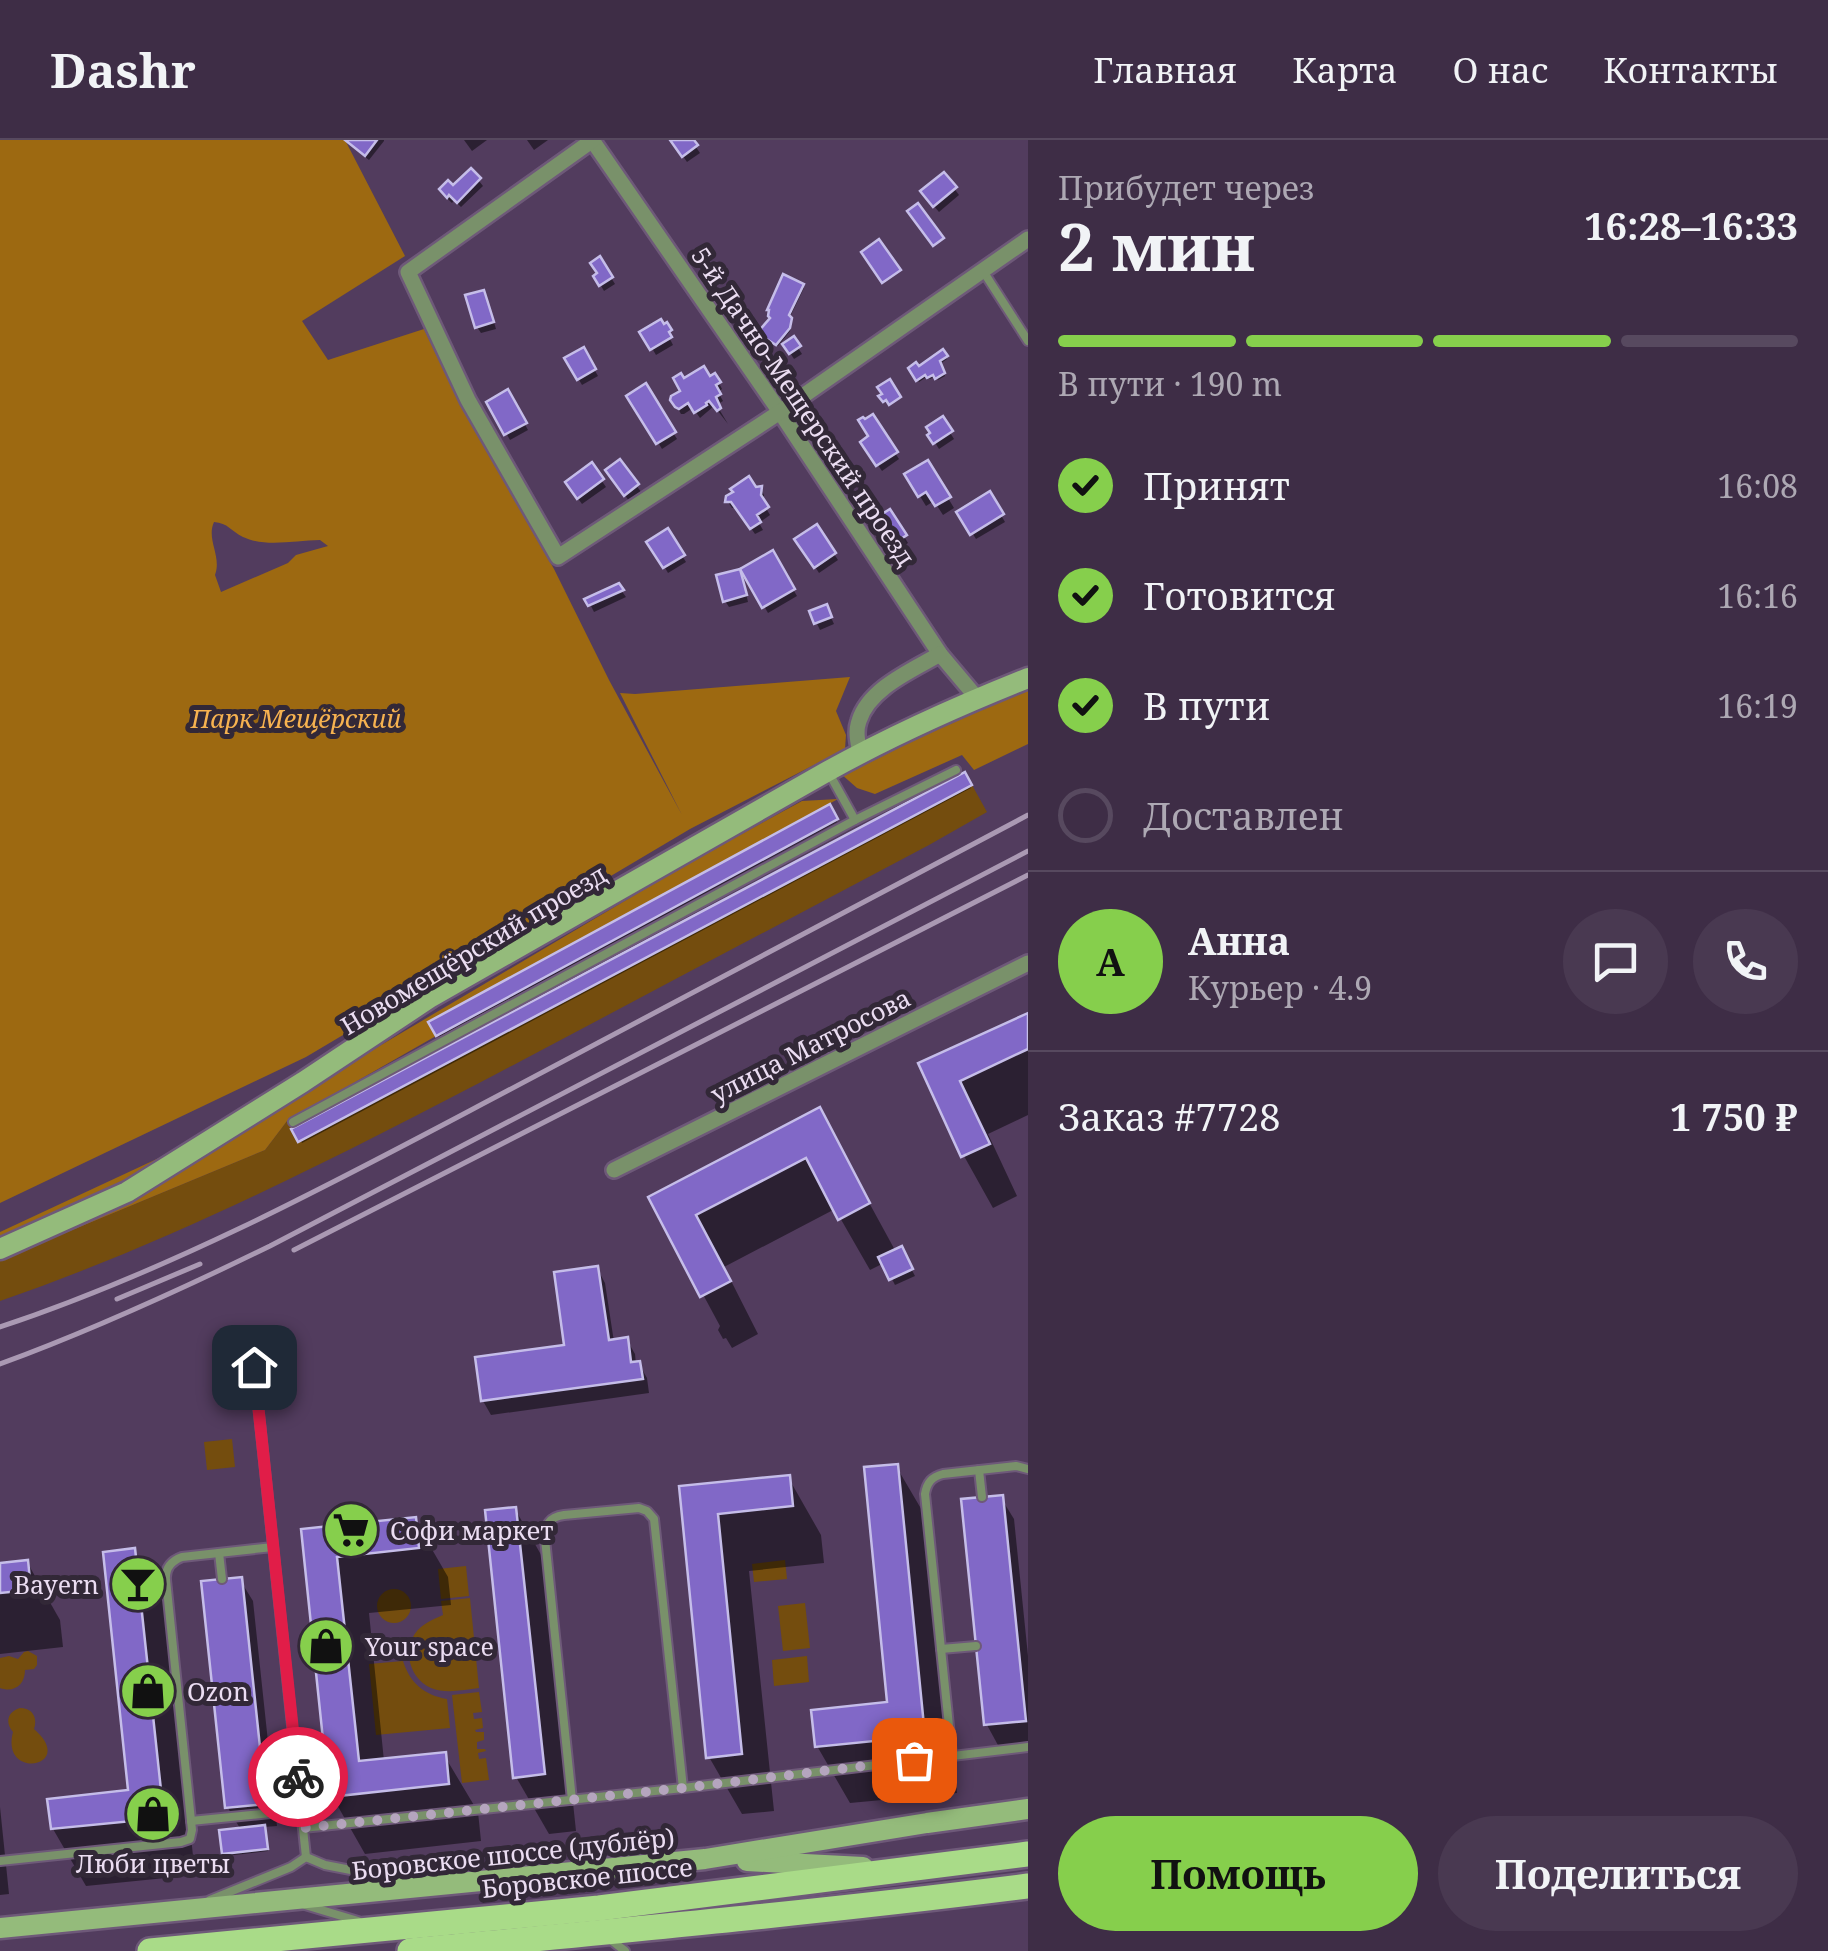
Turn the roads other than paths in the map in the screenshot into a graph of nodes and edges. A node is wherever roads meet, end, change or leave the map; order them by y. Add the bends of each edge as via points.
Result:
1 (592, 140) edge
2 (1028, 240) edge
3 (983, 271) junction
4 (1028, 341) edge
5 (780, 412) junction
6 (940, 654) junction
7 (1028, 678) edge
8 (977, 698) junction
9 (860, 753) junction
10 (956, 770) dead end
11 (828, 771) junction
12 (855, 820) junction
13 (1028, 964) edge
14 (293, 1122) dead end
15 (614, 1170) dead end
16 (0, 1249) edge
17 (254, 1367) dead end
18 (979, 1470) junction
19 (1028, 1470) edge
20 (982, 1497) dead end
21 (273, 1547) junction
22 (219, 1553) junction
23 (222, 1579) dead end
24 (976, 1646) dead end
25 (942, 1649) junction
26 (1028, 1746) edge
27 (952, 1755) junction
28 (296, 1758) junction
29 (262, 1762) dead end
30 (683, 1788) junction
31 (572, 1800) junction
32 (1028, 1809) edge
33 (301, 1810) junction
34 (192, 1821) junction
35 (303, 1828) junction
36 (1028, 1854) edge
37 (306, 1857) junction
38 (705, 1858) junction
39 (0, 1861) edge
40 (910, 1869) junction
41 (437, 1886) junction
42 (1028, 1886) edge
43 (291, 1900) junction
44 (184, 1910) junction
45 (0, 1928) edge
46 (382, 1929) junction
47 (598, 1942) edge
48 (494, 1947) edge
49 (150, 1951) edge
50 (410, 1951) edge
51 (626, 1951) edge

1 - 5 street, 5-й Дачно-Мещерский проезд
1 - 5 street via 408,272 468,400 558,556
2 - 3 street
3 - 4 lane
3 - 5 street
5 - 6 street, 5-й Дачно-Мещерский проезд
6 - 8 street, 5-й Дачно-Мещерский проезд
6 - 9 street via 868,703 856,736
7 - 8 street, Новомещёрский проезд
8 - 9 street, Новомещёрский проезд
9 - 11 street, Новомещёрский проезд
10 - 12 lane
11 - 12 lane
11 - 16 street, Новомещёрский проезд via 431,997 127,1192
12 - 14 lane
13 - 15 street, улица Матросова
17 - 21 lane
18 - 19 lane
18 - 20 lane
18 - 25 lane via 935,1476 926,1487
21 - 22 lane
21 - 28 lane
22 - 23 lane
22 - 34 lane via 176,1559 166,1576
24 - 25 lane
25 - 27 lane
26 - 27 lane
27 - 30 lane
28 - 29 lane
28 - 33 lane
30 - 31 lane
30 - 31 lane via 654,1519 638,1508 564,1515 549,1521 545,1540
31 - 35 lane
32 - 38 street, Боровское шоссе (дублёр)
33 - 34 lane
33 - 35 lane
34 - 39 lane via 186,1842
35 - 37 lane
36 - 40 main road, Боровское шоссе
37 - 41 lane
37 - 44 lane
38 - 40 street
38 - 41 street, Боровское шоссе (дублёр)
40 - 46 main road, Боровское шоссе
41 - 43 street, Боровское шоссе (дублёр)
42 - 47 main road
43 - 44 street, Боровское шоссе (дублёр)
43 - 46 lane
44 - 45 street, Боровское шоссе (дублёр)
46 - 49 main road, Боровское шоссе
47 - 48 main road
47 - 51 lane
48 - 50 main road

